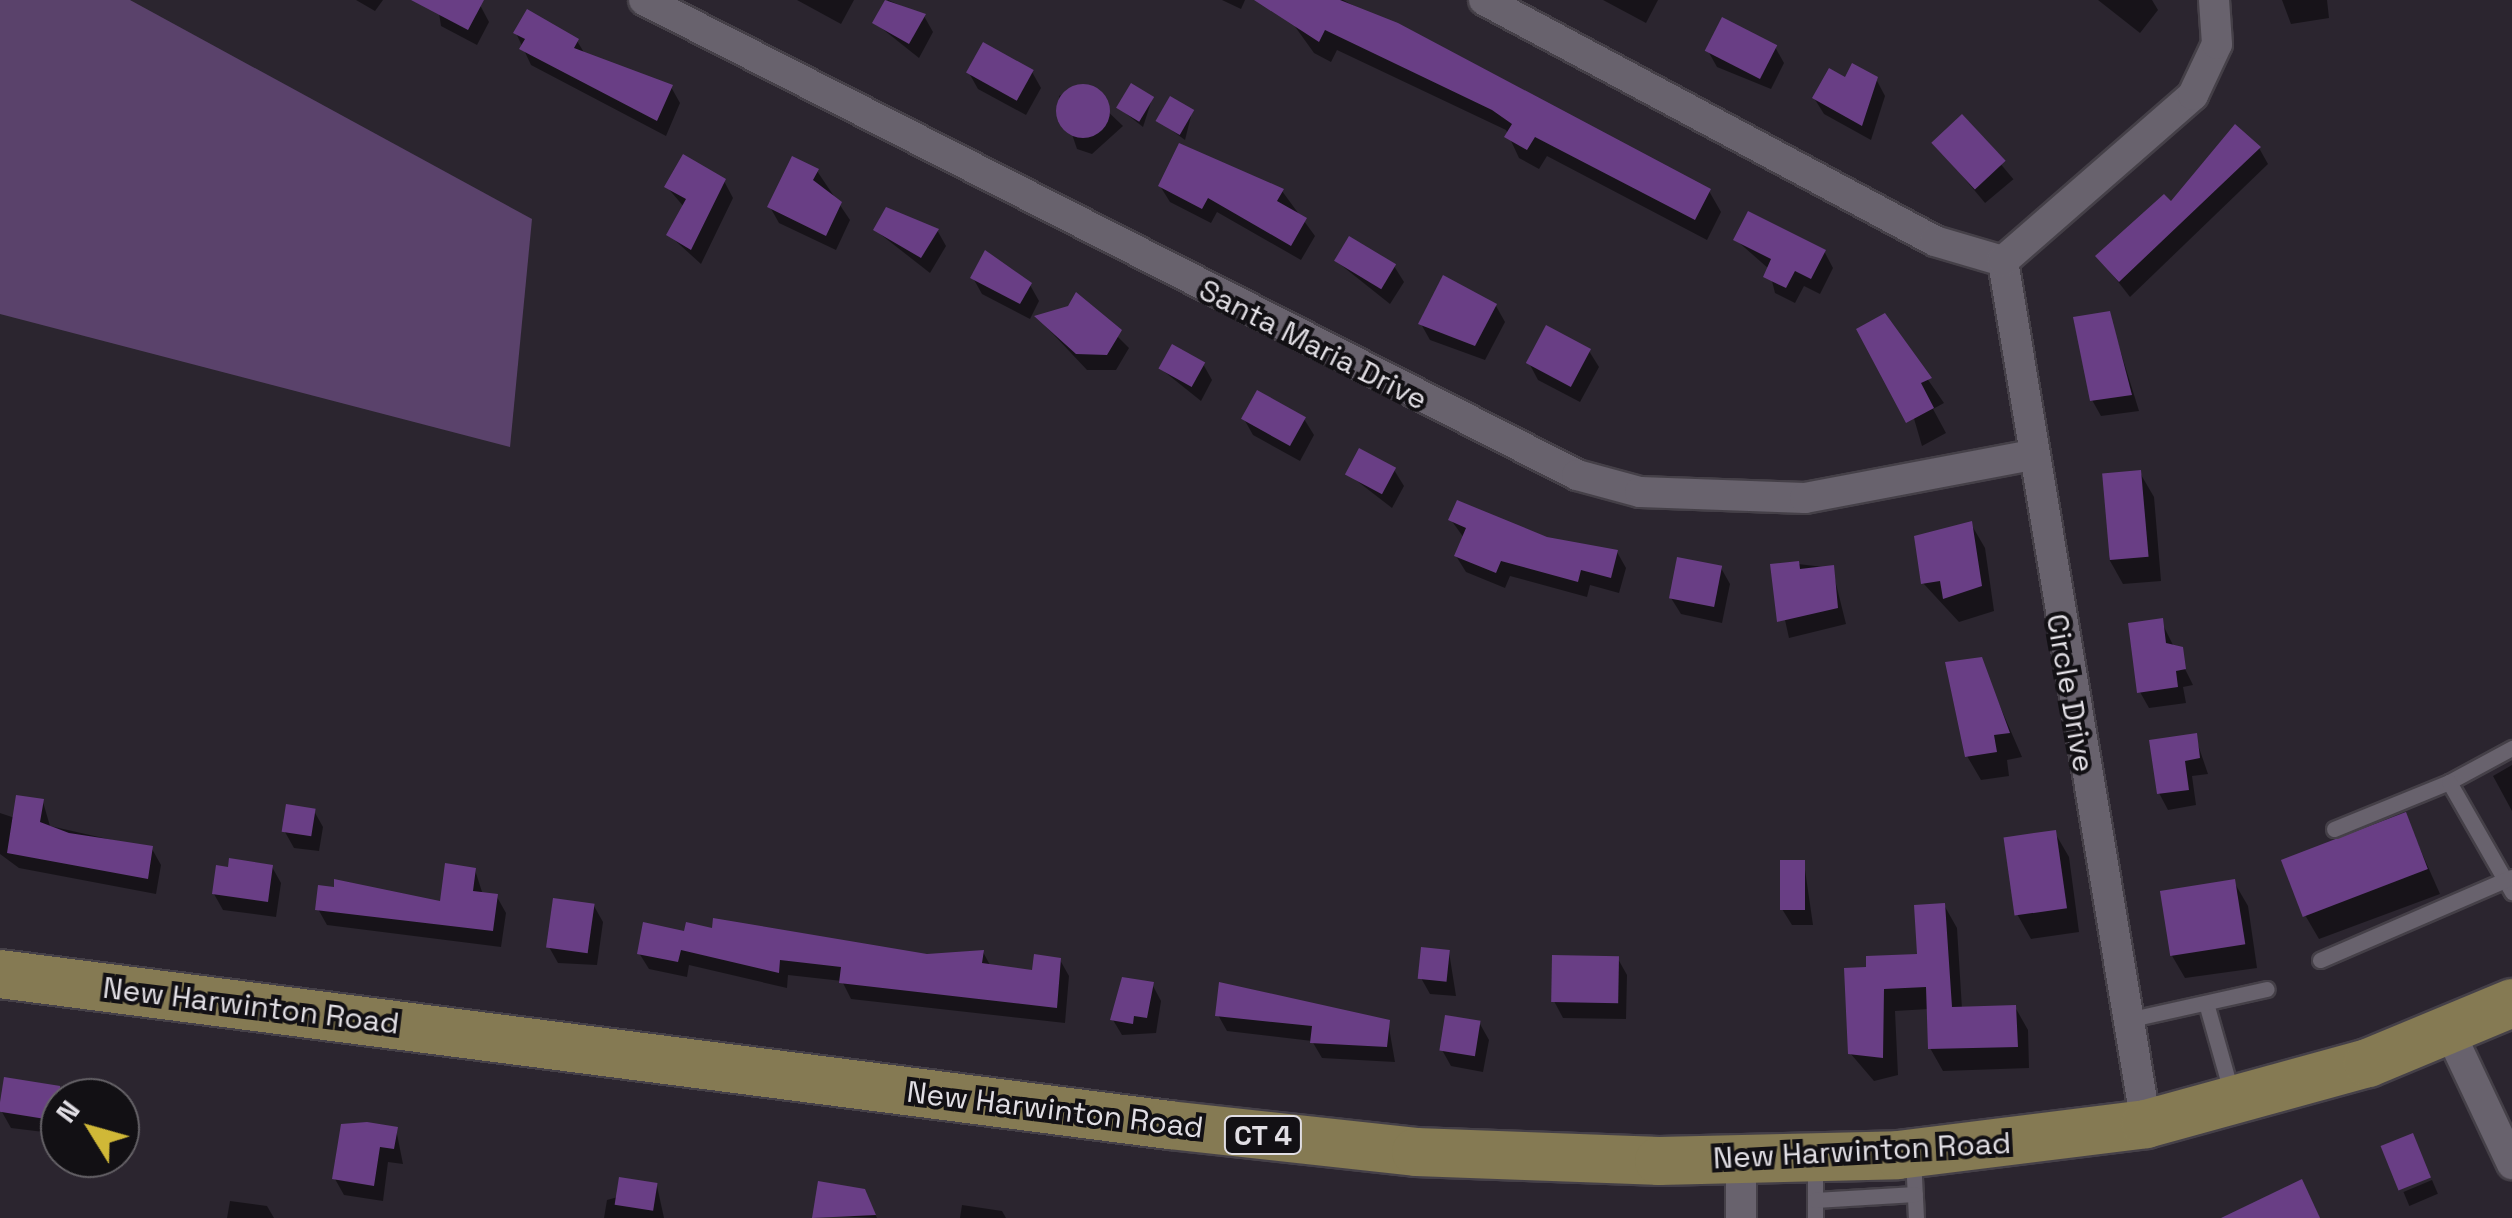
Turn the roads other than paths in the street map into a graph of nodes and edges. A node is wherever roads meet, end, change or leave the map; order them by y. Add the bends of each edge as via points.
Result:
1 (644, 0) edge
2 (1484, 0) edge
3 (2214, 0) edge
4 (2003, 261) junction
5 (2028, 456) junction
6 (2512, 748) edge
7 (2448, 782) junction
8 (2334, 830) dead end
9 (2510, 884) edge
10 (2320, 960) dead end
11 (0, 974) edge
12 (2267, 988) dead end
13 (2206, 1003) junction
14 (2512, 1003) edge
15 (2128, 1020) junction
16 (2451, 1035) junction
17 (2234, 1103) junction
18 (2146, 1124) junction
19 (1740, 1159) junction
20 (2512, 1164) edge
21 (1914, 1174) junction
22 (1815, 1178) junction
23 (1742, 1218) edge
24 (1815, 1218) edge
25 (1916, 1218) edge

1 - 5 street, Santa Maria Drive via 1577,475 1640,492 1805,498
2 - 4 street via 1934,241
3 - 4 street via 2217,44 2193,94
4 - 5 street, Circle Drive
5 - 15 street, Circle Drive
6 - 7 lane
7 - 8 lane
7 - 9 lane
9 - 10 lane
11 - 19 main road, New Harwinton Road / CT 4 via 1397,1150
12 - 13 lane
13 - 15 lane
13 - 17 lane
14 - 16 main road, New Harwinton Road / CT 4
15 - 18 street, Circle Drive
16 - 17 main road, New Harwinton Road / CT 4
16 - 20 street
17 - 18 main road, New Harwinton Road / CT 4
18 - 21 main road, New Harwinton Road / CT 4
19 - 22 main road, New Harwinton Road / CT 4
19 - 23 street
21 - 22 main road, New Harwinton Road / CT 4
21 - 25 lane
22 - 24 lane

